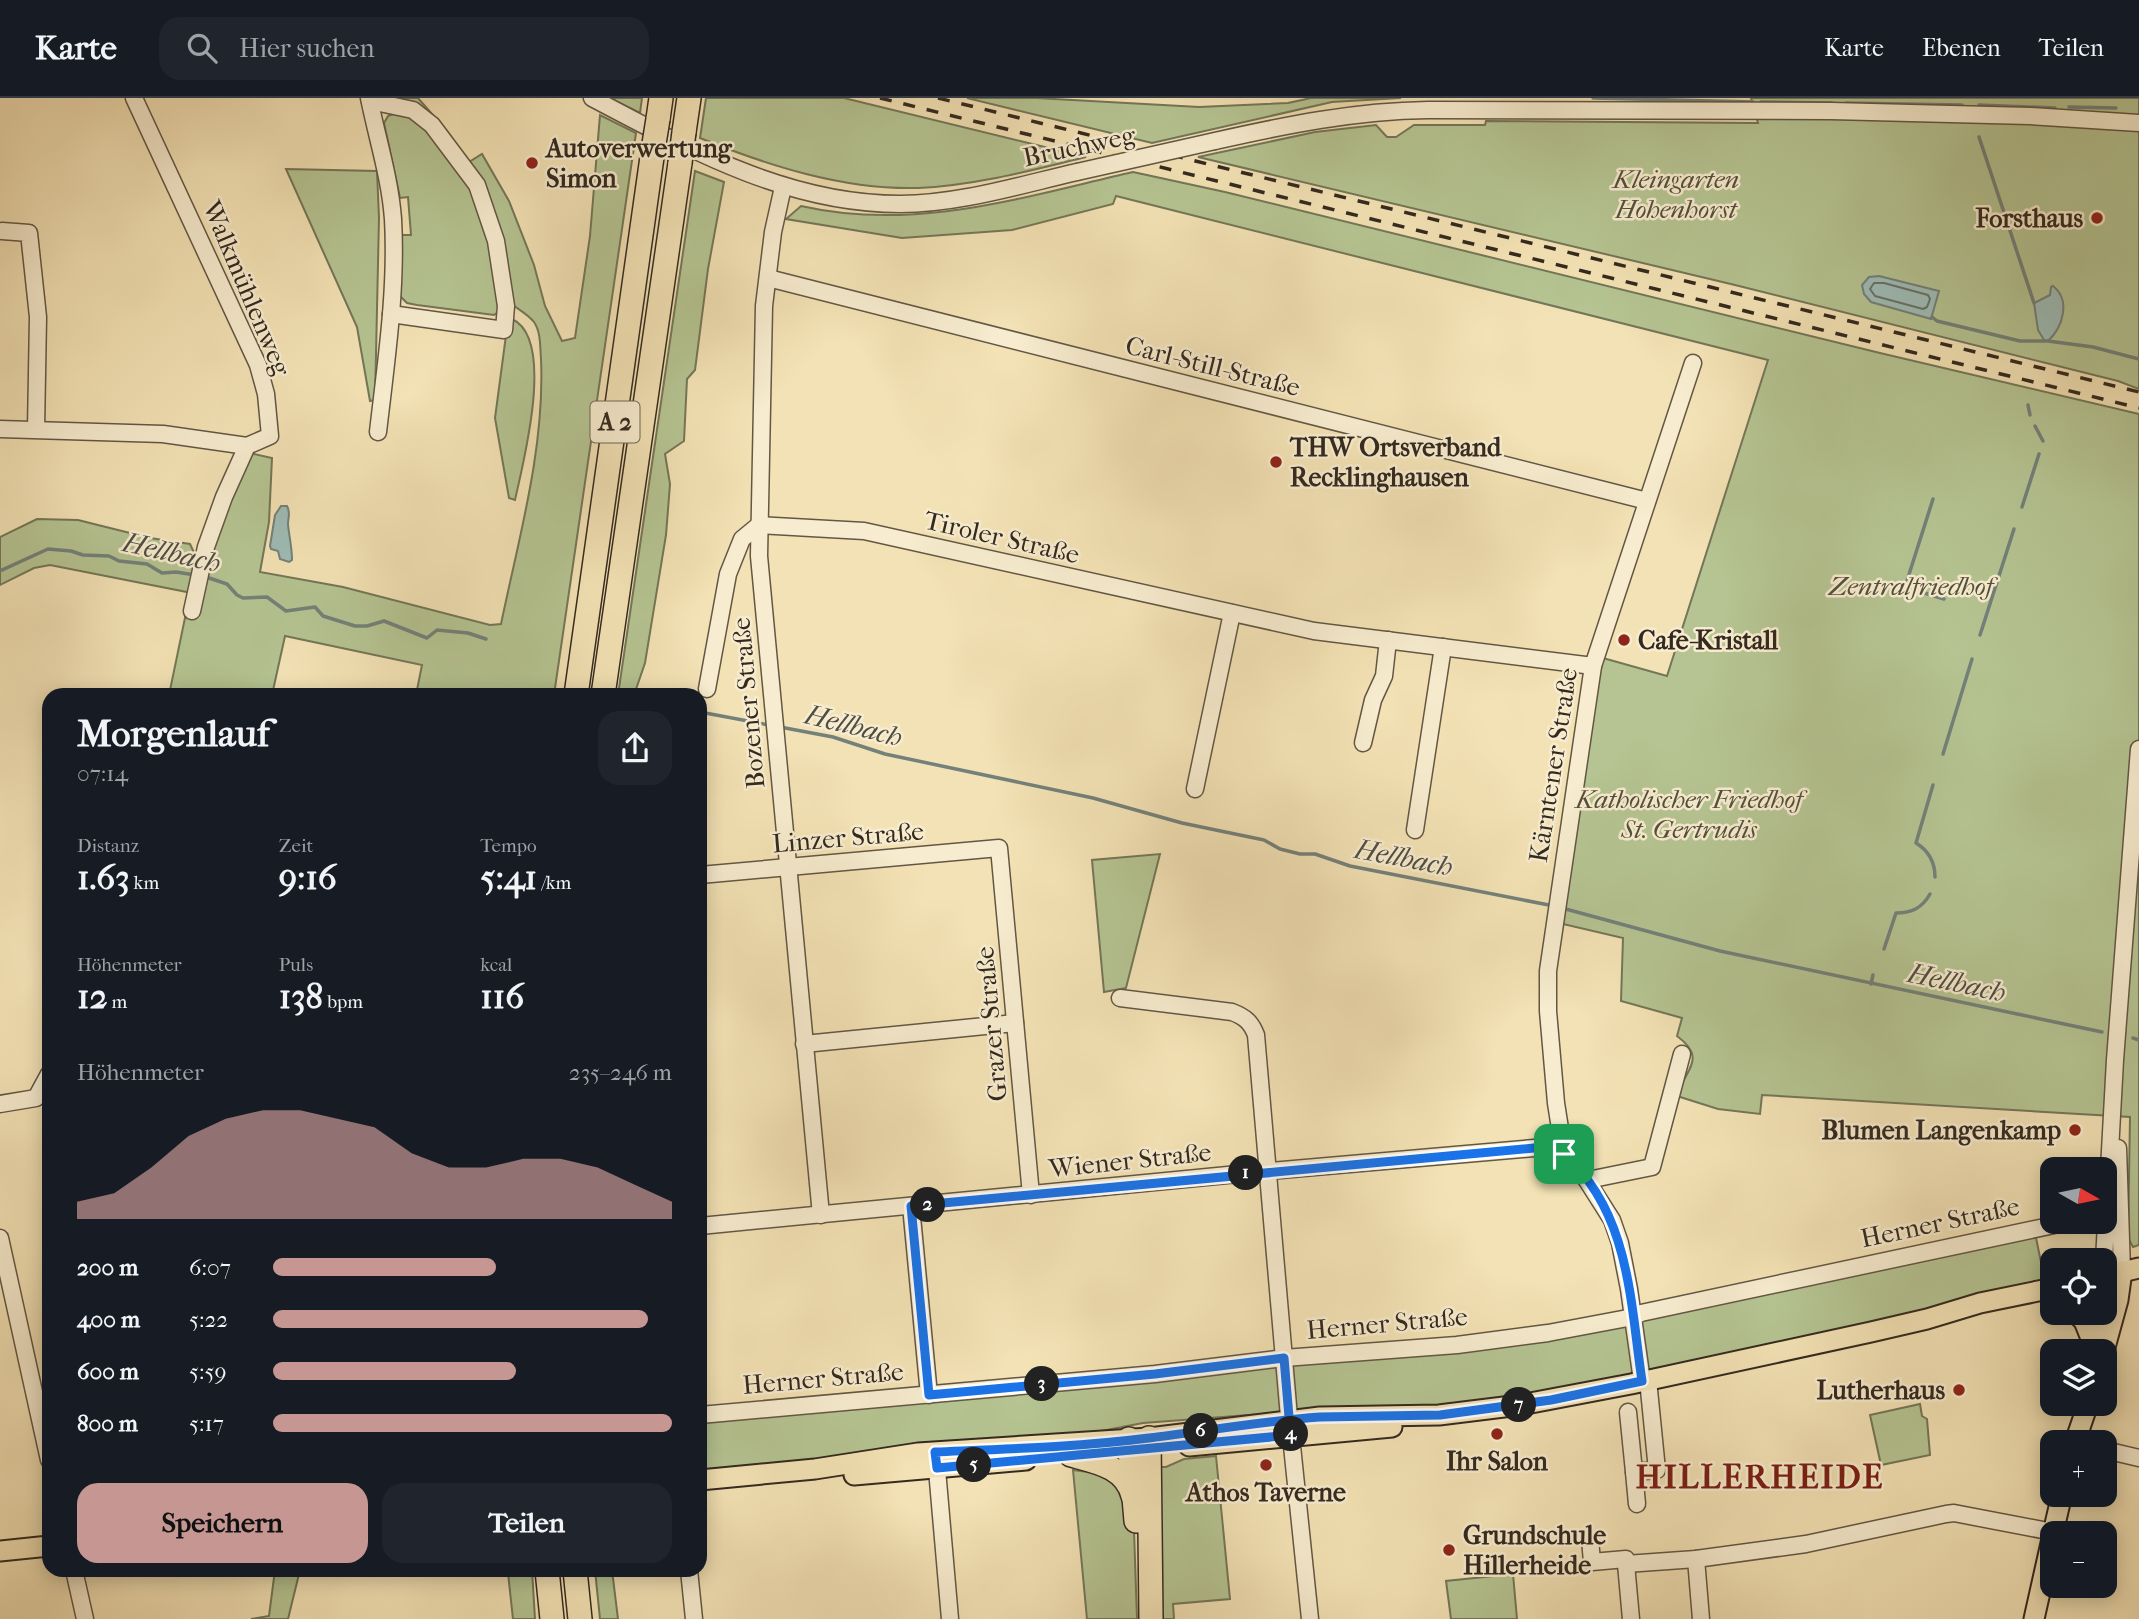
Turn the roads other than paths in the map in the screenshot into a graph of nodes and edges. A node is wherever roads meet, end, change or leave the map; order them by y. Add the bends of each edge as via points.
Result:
1 (134, 98) edge
2 (592, 98) edge
3 (689, 98) edge
4 (369, 99) edge
5 (1428, 104) edge
6 (659, 109) edge
7 (2139, 124) edge
8 (783, 187) junction
9 (2, 231) dead end
10 (768, 278) junction
11 (391, 314) junction
12 (1693, 363) dead end
13 (0, 429) edge
14 (36, 429) junction
15 (378, 432) dead end
16 (247, 446) junction
17 (1647, 501) junction
18 (759, 525) junction
19 (192, 611) dead end
20 (1233, 613) junction
21 (1388, 640) junction
22 (1443, 647) junction
23 (1593, 666) junction
24 (577, 688) edge
25 (604, 688) edge
26 (706, 688) edge
27 (1363, 743) dead end
28 (2139, 749) edge
29 (1195, 789) dead end
30 (1415, 830) dead end
31 (999, 848) joint
32 (787, 867) junction
33 (707, 874) edge
34 (1120, 998) dead end
35 (1015, 1023) junction
36 (804, 1044) junction
37 (1682, 1054) dead end
38 (2115, 1060) junction
39 (42, 1087) edge
40 (0, 1104) edge
41 (1564, 1154) junction
42 (1269, 1171) junction
43 (1588, 1180) junction
44 (1031, 1195) junction
45 (911, 1206) junction
46 (821, 1215) junction
47 (707, 1225) edge
48 (2040, 1228) edge
49 (0, 1238) edge
50 (2105, 1248) edge
51 (2122, 1278) edge
52 (2040, 1301) edge
53 (1633, 1317) junction
54 (2098, 1339) edge
55 (1284, 1358) junction
56 (1646, 1383) junction
57 (929, 1395) junction
58 (1628, 1412) dead end
59 (707, 1414) edge
60 (42, 1428) edge
61 (1290, 1428) junction
62 (1139, 1444) junction
63 (2117, 1453) edge
64 (1071, 1455) junction
65 (2139, 1458) edge
66 (936, 1460) junction
67 (1634, 1472) junction
68 (707, 1479) edge
69 (707, 1490) edge
70 (1637, 1504) dead end
71 (1135, 1506) junction
72 (2040, 1530) edge
73 (1590, 1539) dead end
74 (42, 1547) edge
75 (0, 1551) edge
76 (1696, 1559) junction
77 (1626, 1564) junction
78 (76, 1577) edge
79 (548, 1577) edge
80 (576, 1577) edge
81 (690, 1577) edge
82 (2040, 1592) edge
83 (85, 1619) edge
84 (552, 1619) edge
85 (580, 1619) edge
86 (694, 1619) edge
87 (950, 1619) edge
88 (1141, 1619) edge
89 (1151, 1619) edge
90 (1310, 1619) edge
91 (1631, 1619) edge
92 (1701, 1619) edge
93 (2034, 1619) edge

1 - 16 street, Walkmühlenweg via 258,365 270,436
2 - 8 street, Bruchweg via 713,160
3 - 25 highway, A 2, bridge
4 - 11 street via 393,219
4 - 11 street via 413,110 432,125 477,185 496,241 506,306 504,330
5 - 7 street, Bruchweg via 2030,116
5 - 8 street, Bruchweg, bridge via 1307,121 947,200 902,204 850,201
6 - 24 highway, A 2, bridge
8 - 10 street, Bozener Straße
9 - 14 street via 29,233 38,317
10 - 17 street, Carl-Still-Straße
10 - 18 street, Bozener Straße
11 - 15 street
12 - 17 street, Kärntener Straße
13 - 14 street
14 - 16 street via 163,434
16 - 19 street, Walkmühlenweg via 224,497
17 - 23 street, Kärntener Straße
18 - 20 street, Tiroler Straße via 864,531
18 - 26 street via 742,539 728,574
18 - 32 street, Bozener Straße
20 - 21 street, Tiroler Straße via 1314,631
20 - 29 street
21 - 22 street, Tiroler Straße
21 - 27 street via 1384,676
22 - 23 street, Tiroler Straße
22 - 30 street
23 - 41 street, Kärntener Straße via 1548,971 1556,1103
28 - 38 street
31 - 32 street, Linzer Straße
31 - 35 street, Grazer Straße
32 - 33 street, Linzer Straße
32 - 36 street, Bozener Straße
34 - 42 street via 1232,1013 1252,1025
35 - 36 street
35 - 44 street, Grazer Straße
36 - 46 street, Bozener Straße
37 - 43 street via 1652,1167
38 - 50 street
38 - 51 street via 2119,1074
39 - 40 street via 36,1098
41 - 42 street, Wiener Straße via 1534,1148
41 - 43 street
42 - 44 street, Wiener Straße
42 - 55 street
43 - 53 street via 1620,1243
44 - 45 street, Wiener Straße
45 - 46 street, Wiener Straße
45 - 57 street
46 - 47 street, Wiener Straße
48 - 53 street, Herner Straße
49 - 60 street
51 - 54 main road
52 - 56 main road
53 - 55 street, Herner Straße via 1457,1345
53 - 56 street
55 - 57 street, Herner Straße
55 - 61 street
56 - 61 main road via 1506,1415 1427,1424
56 - 67 street via 1657,1470
57 - 59 street, Herner Straße
58 - 67 street
61 - 62 main road
61 - 90 street
62 - 64 main road
62 - 66 main road
62 - 71 highway
62 - 89 highway
63 - 65 street
64 - 66 main road
64 - 71 highway via 1104,1464 1124,1477
66 - 68 main road
66 - 69 main road
66 - 87 street
67 - 70 street
71 - 88 highway
72 - 76 street via 1954,1513 1805,1544
73 - 77 street via 1592,1562 1626,1559
74 - 75 main road
76 - 77 street
76 - 92 street
77 - 91 street
78 - 83 street
79 - 84 highway
80 - 85 highway
81 - 86 street
82 - 93 main road

